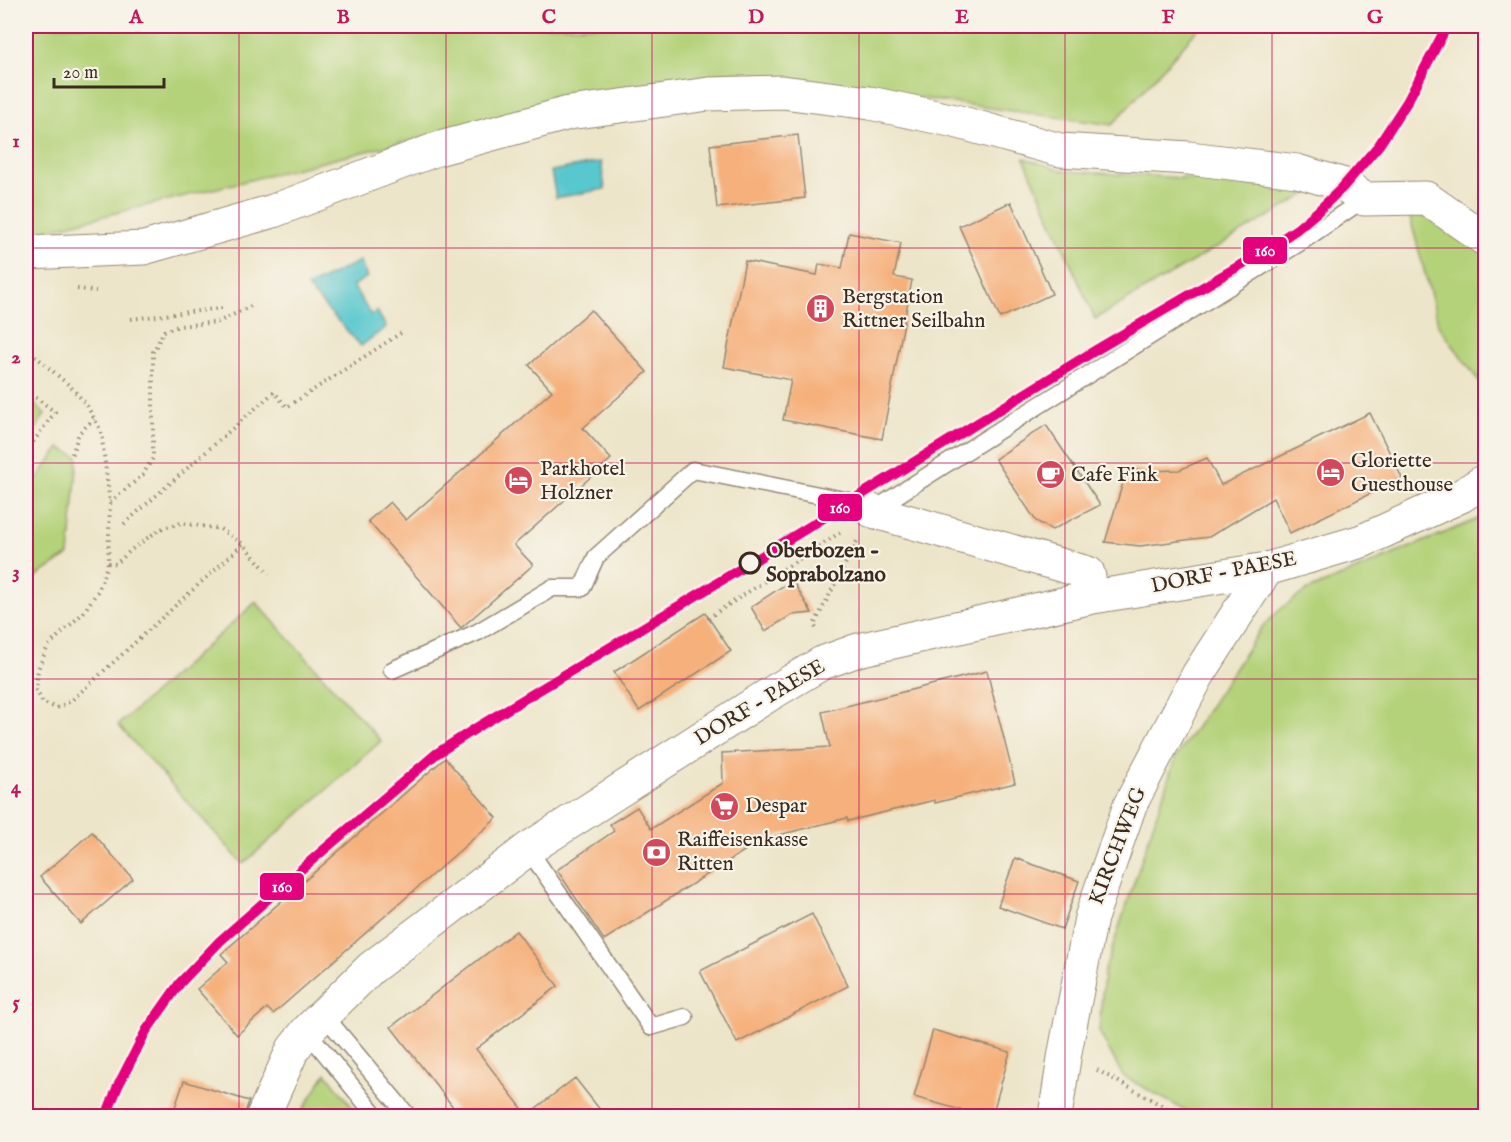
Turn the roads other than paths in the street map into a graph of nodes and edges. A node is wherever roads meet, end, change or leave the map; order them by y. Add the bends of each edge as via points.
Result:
1 (1364, 200) junction
2 (1485, 240) edge
3 (26, 253) edge
4 (1485, 480) edge
5 (872, 512) junction
6 (1267, 569) junction
7 (1093, 597) junction
8 (392, 670) dead end
9 (528, 849) junction
10 (685, 1017) dead end
11 (315, 1023) junction
12 (263, 1116) edge
13 (376, 1116) edge
14 (408, 1116) edge
15 (1055, 1116) edge

1 - 2 street via 1426,198
1 - 3 street via 1345,185 1297,171 1189,158 1060,150 870,103 782,92 709,94 569,113 437,149 273,211 144,248
1 - 5 lane
4 - 6 street, DORF - PAESE via 1461,496 1362,541
5 - 7 street via 1088,573
5 - 8 lane via 849,501 693,470 596,557 582,588 552,588 478,632
6 - 7 street, DORF - PAESE
6 - 15 street, KIRCHWEG via 1198,675 1130,805 1091,918
7 - 9 street, DORF - PAESE via 858,650 822,663
9 - 10 lane via 651,1027
9 - 11 street, DORF - PAESE via 371,968
11 - 12 street, DORF - PAESE via 293,1049
11 - 13 lane
11 - 14 lane

